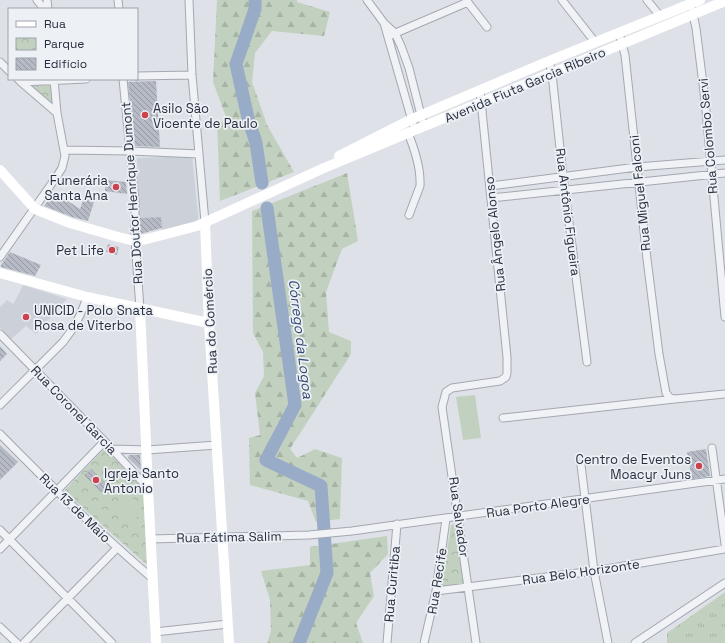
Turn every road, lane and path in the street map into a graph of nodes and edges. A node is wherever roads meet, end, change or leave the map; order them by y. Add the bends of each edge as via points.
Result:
1 (37, 0) edge
2 (188, 0) edge
3 (367, 0) edge
4 (562, 0) edge
5 (647, 0) edge
6 (700, 0) edge
7 (467, 1) edge
8 (725, 1) edge
9 (43, 8) edge
10 (692, 9) junction
11 (660, 16) junction
12 (384, 23) junction
13 (487, 27) dead end
14 (395, 33) junction
15 (620, 33) junction
16 (387, 37) junction
17 (595, 42) junction
18 (623, 43) junction
19 (549, 61) junction
20 (0, 62) edge
21 (8, 70) edge
22 (552, 74) junction
23 (192, 75) junction
24 (138, 76) edge
25 (20, 80) edge
26 (55, 80) edge
27 (124, 80) edge
28 (480, 91) junction
29 (481, 104) junction
30 (57, 112) junction
31 (417, 118) junction
32 (416, 130) junction
33 (392, 135) junction
34 (64, 150) junction
35 (131, 151) junction
36 (199, 154) junction
37 (725, 160) edge
38 (710, 162) junction
39 (637, 167) junction
40 (0, 170) edge
41 (725, 173) edge
42 (711, 175) junction
43 (563, 176) junction
44 (638, 182) junction
45 (490, 186) junction
46 (565, 190) junction
47 (491, 198) junction
48 (35, 209) junction
49 (409, 215) dead end
50 (205, 222) junction
51 (135, 241) junction
52 (0, 257) edge
53 (0, 273) edge
54 (86, 297) junction
55 (140, 308) junction
56 (725, 317) edge
57 (210, 323) junction
58 (0, 334) edge
59 (587, 362) dead end
60 (35, 371) junction
61 (446, 392) joint
62 (725, 394) edge
63 (675, 399) junction
64 (0, 405) edge
65 (503, 418) dead end
66 (0, 434) edge
67 (104, 442) junction
68 (217, 445) junction
69 (712, 448) dead end
70 (112, 449) junction
71 (147, 450) junction
72 (581, 465) dead end
73 (725, 479) edge
74 (717, 480) junction
75 (148, 488) junction
76 (57, 491) junction
77 (585, 499) junction
78 (459, 516) junction
79 (446, 519) junction
80 (397, 524) junction
81 (0, 530) edge
82 (352, 532) joint
83 (223, 537) junction
84 (150, 539) junction
85 (9, 540) junction
86 (725, 544) edge
87 (117, 548) junction
88 (0, 549) edge
89 (725, 549) edge
90 (594, 571) junction
91 (152, 578) junction
92 (725, 583) edge
93 (469, 587) junction
94 (436, 591) junction
95 (68, 598) junction
96 (228, 624) junction
97 (0, 627) edge
98 (155, 632) junction
99 (17, 643) edge
100 (24, 643) edge
101 (112, 643) edge
102 (156, 643) edge
103 (229, 643) edge
104 (387, 643) edge
105 (424, 643) edge
106 (476, 643) edge
107 (608, 643) edge
108 (635, 643) edge

1 - 9 street
2 - 23 street, Rua do Comércio
3 - 12 street
4 - 17 street
5 - 11 street
6 - 10 main road, Avenida Fiuta Garcia Ribeiro
7 - 13 street
7 - 14 street
8 - 10 main road, Avenida Fiuta Garcia Ribeiro
10 - 11 main road, Avenida Fiuta Garcia Ribeiro
10 - 18 main road, Avenida Fiuta Garcia Ribeiro
10 - 38 street, Rua Colombo Servi via 704,93
11 - 15 main road, Avenida Fiuta Garcia Ribeiro
12 - 14 street
12 - 16 street
14 - 16 street
14 - 31 street via 409,68
15 - 17 main road, Avenida Fiuta Garcia Ribeiro
15 - 18 street, Rua Miguel Falconi
16 - 31 street
17 - 19 main road, Avenida Fiuta Garcia Ribeiro
18 - 22 main road, Avenida Fiuta Garcia Ribeiro
18 - 39 street, Rua Miguel Falconi
19 - 22 street, Rua Antônio Figueira
19 - 28 main road, Avenida Fiuta Garcia Ribeiro
20 - 21 street
22 - 29 main road, Avenida Fiuta Garcia Ribeiro
22 - 43 street, Rua Antônio Figueira
23 - 24 street
23 - 36 street, Rua do Comércio
25 - 26 street
25 - 30 street
26 - 30 street
27 - 35 street, Rua Doutor Henrique Dumont
28 - 29 street, Rua Ângelo Alonso
28 - 31 main road, Avenida Fiuta Garcia Ribeiro
29 - 32 main road, Avenida Fiuta Garcia Ribeiro
29 - 45 street, Rua Ângelo Alonso
30 - 34 street
31 - 32 street
31 - 32 street
31 - 33 main road, Avenida Fiuta Garcia Ribeiro
32 - 33 main road, Avenida Fiuta Garcia Ribeiro
32 - 49 street via 416,156 420,181
33 - 50 main road, Avenida Fiuta Garcia Ribeiro via 341,155 324,168
34 - 35 street
34 - 48 street via 64,161 57,176
35 - 36 street
35 - 51 street, Rua Doutor Henrique Dumont
36 - 50 street, Rua do Comércio
37 - 38 street
38 - 39 street
38 - 42 street, Rua Colombo Servi
39 - 43 street
39 - 44 street, Rua Miguel Falconi
40 - 48 main road
41 - 42 street
42 - 44 street
42 - 56 street, Rua Colombo Servi
43 - 45 street
43 - 46 street, Rua Antônio Figueira
44 - 46 street
44 - 63 street, Rua Miguel Falconi via 659,354 666,394
45 - 47 street, Rua Ângelo Alonso
46 - 47 street
46 - 59 street, Rua Antônio Figueira
47 - 61 street, Rua Ângelo Alonso via 507,374 504,379 495,382 458,386
48 - 51 main road via 70,223
48 - 52 street
50 - 51 main road, Avenida Fiuta Garcia Ribeiro
50 - 57 main road, Rua do Comércio
51 - 55 street, Rua Doutor Henrique Dumont
53 - 54 main road
54 - 55 main road
54 - 60 street via 77,324
55 - 57 main road
55 - 71 main road, Rua Doutor Henrique Dumont
57 - 68 main road, Rua do Comércio
58 - 60 street, Rua Coronel Garcia
60 - 64 street
60 - 67 street, Rua Coronel Garcia
61 - 78 street, Rua Salvador via 442,407
62 - 63 street
63 - 65 street
66 - 76 street, Rua 13 de Maio
67 - 70 street, Rua Coronel Garcia
67 - 76 street
68 - 71 street
68 - 83 main road, Rua do Comércio
69 - 74 street
70 - 71 street
70 - 75 street, Rua Coronel Garcia
71 - 75 main road, Rua Doutor Henrique Dumont
72 - 77 street
73 - 74 street, Rua Porto Alegre
74 - 77 street, Rua Porto Alegre
74 - 86 street
75 - 84 main road, Rua Doutor Henrique Dumont
76 - 85 street
76 - 87 street, Rua 13 de Maio
77 - 78 street, Rua Porto Alegre
77 - 90 street
78 - 79 street, Rua Porto Alegre
78 - 93 street, Rua Salvador
79 - 80 street, Rua Porto Alegre
79 - 94 street, Rua Recife
80 - 82 street, Rua Porto Alegre
80 - 104 street, Rua Curitiba
81 - 85 street
82 - 83 street, Rua Fátima Salim
83 - 84 street, Rua Fátima Salim
83 - 96 main road, Rua do Comércio
84 - 91 main road, Rua Doutor Henrique Dumont
85 - 88 street
85 - 95 street
87 - 91 street, Rua 13 de Maio
87 - 95 street
89 - 90 street, Rua Belo Horizonte
90 - 93 street, Rua Belo Horizonte
90 - 107 street
91 - 98 main road, Rua Doutor Henrique Dumont
92 - 108 street
93 - 94 street, Rua Belo Horizonte
93 - 106 street, Rua Salvador
94 - 105 street, Rua Recife
95 - 100 street
95 - 101 street
96 - 98 street
96 - 103 main road, Rua do Comércio
97 - 99 street
98 - 102 main road, Rua Doutor Henrique Dumont

